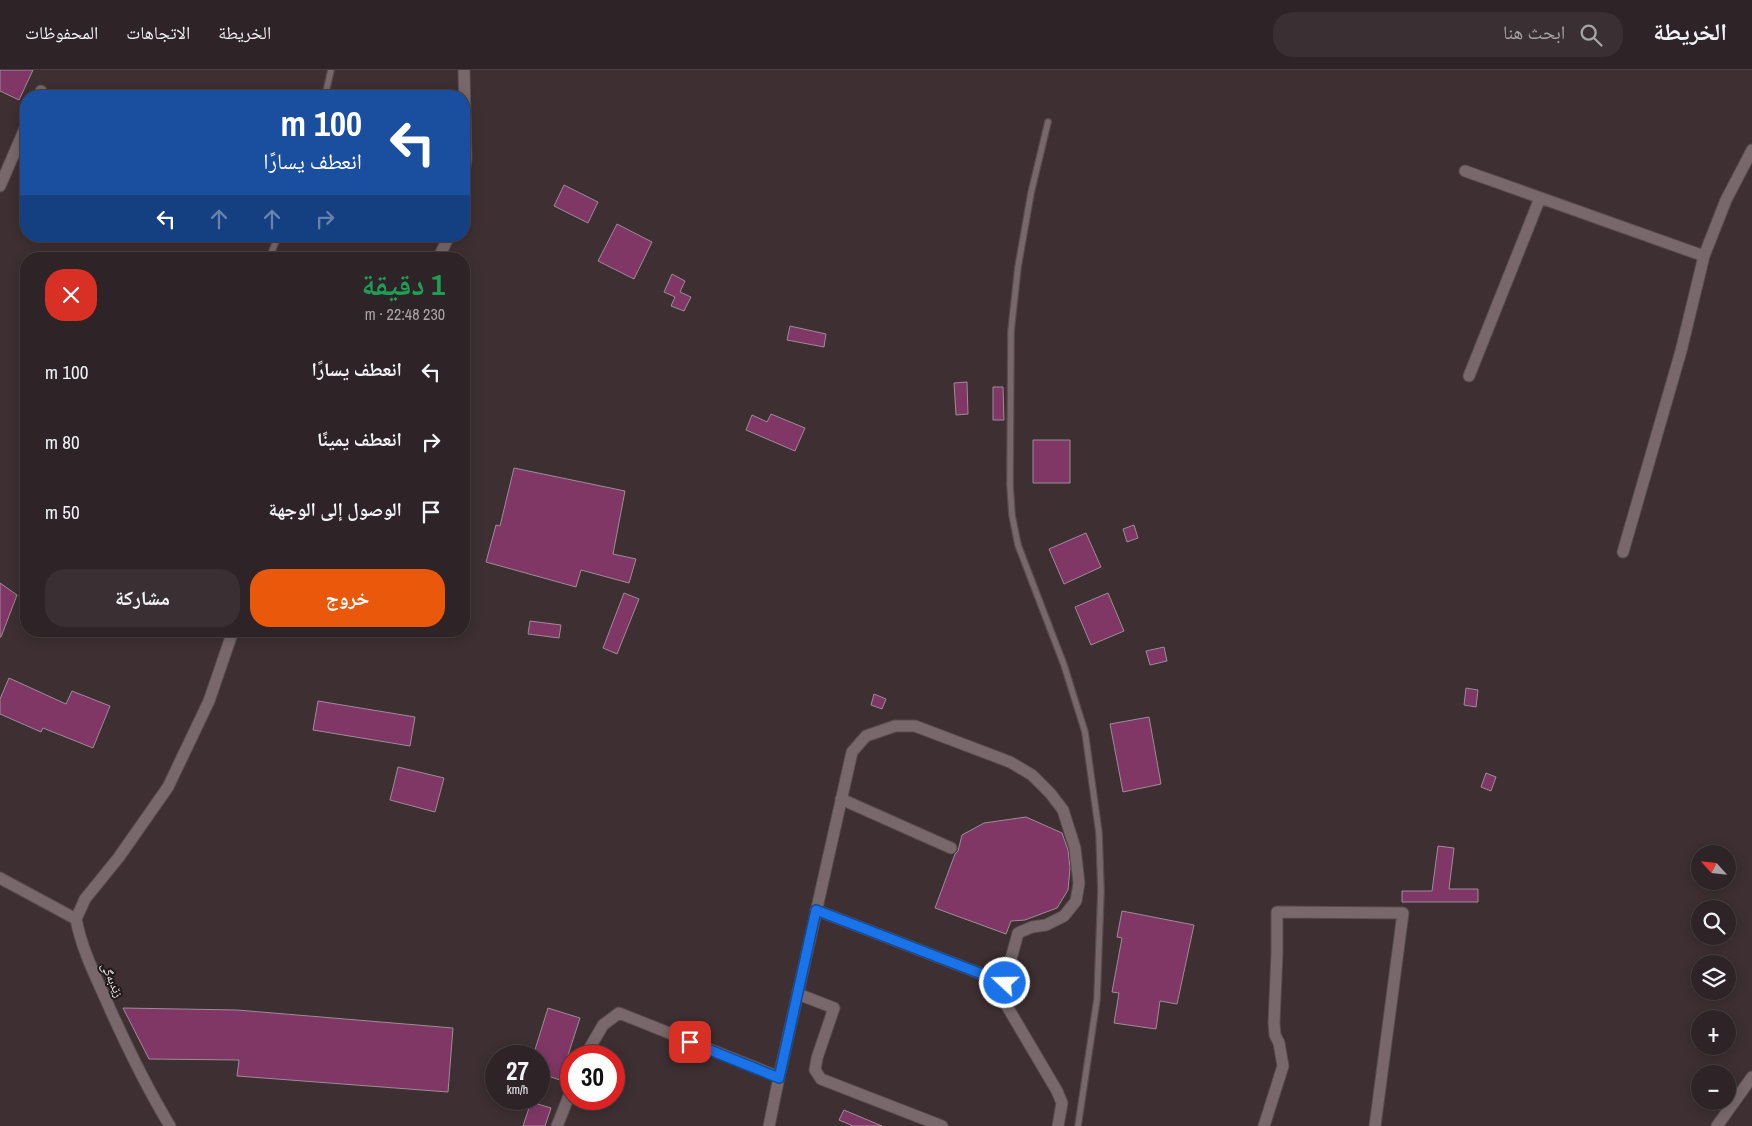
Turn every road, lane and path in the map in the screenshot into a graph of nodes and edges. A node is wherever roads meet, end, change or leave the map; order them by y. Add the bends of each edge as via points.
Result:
1 (331, 70) edge
2 (464, 70) edge
3 (326, 90) edge
4 (464, 90) edge
5 (1048, 122) dead end
6 (20, 140) edge
7 (1752, 150) edge
8 (1465, 171) dead end
9 (0, 186) edge
10 (1540, 198) junction
11 (1704, 256) junction
12 (1469, 376) dead end
13 (1623, 552) dead end
14 (231, 637) edge
15 (841, 799) junction
16 (950, 848) dead end
17 (0, 878) edge
18 (816, 910) junction
19 (76, 919) junction
20 (1005, 983) junction
21 (798, 994) junction
22 (591, 1045) edge
23 (1752, 1077) edge
24 (779, 1078) junction
25 (563, 1110) edge
26 (170, 1126) edge
27 (557, 1126) edge
28 (769, 1126) edge
29 (942, 1126) edge
30 (1058, 1126) edge
31 (1078, 1126) edge
32 (1264, 1126) edge
33 (1375, 1126) edge
34 (1717, 1126) edge

1 - 3 lane
2 - 4 street
5 - 31 lane via 1018,267 1011,331 1010,485 1018,545 1064,665 1085,732 1099,833 1101,891 1097,998
6 - 9 street
7 - 11 street via 1726,200
8 - 10 street
10 - 11 street
10 - 12 street
11 - 13 street via 1681,350
14 - 19 street via 209,701 168,787 119,858 85,899
15 - 16 street
15 - 18 street
15 - 20 street via 852,752 866,736 896,726 915,726 1010,762 1032,775 1050,793 1063,810 1075,848 1079,883 1076,902 1064,916 1018,933
17 - 19 street
18 - 20 street
18 - 21 street
19 - 26 street, زێدبەگی via 93,971 143,1080
20 - 30 street via 1001,996 1062,1103
21 - 24 street
21 - 29 street via 834,1008 817,1058 815,1070 821,1079
22 - 24 street via 603,1025 619,1013
23 - 34 street
24 - 28 street
25 - 27 street
32 - 33 street via 1283,1066 1274,1022 1276,912 1403,913

